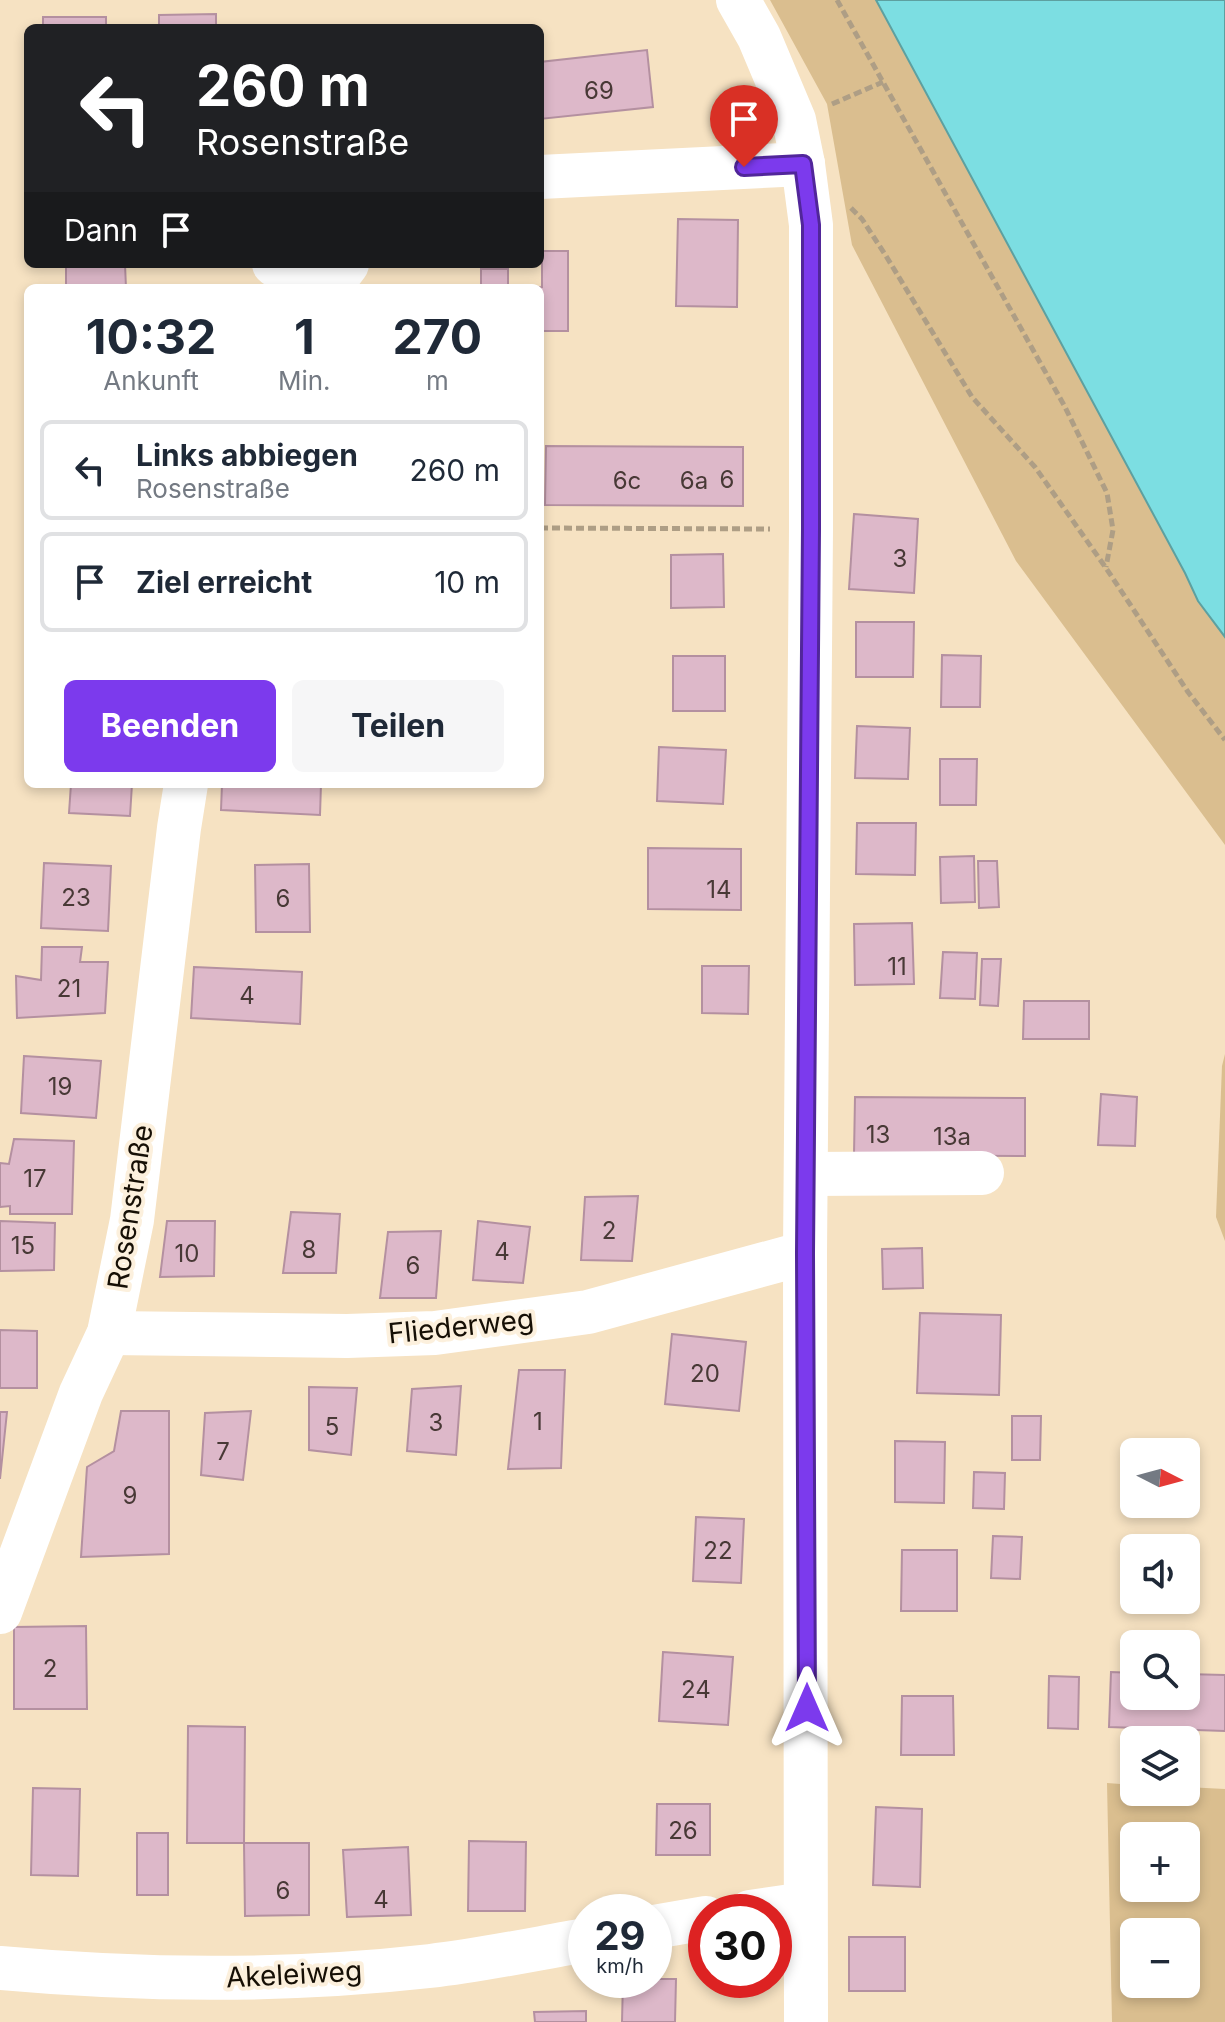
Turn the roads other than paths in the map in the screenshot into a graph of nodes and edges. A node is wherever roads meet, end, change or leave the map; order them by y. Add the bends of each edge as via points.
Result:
1 (738, 0) edge
2 (803, 164) junction
3 (544, 177) edge
4 (280, 268) edge
5 (303, 284) edge
6 (185, 788) edge
7 (982, 1173) dead end
8 (807, 1174) junction
9 (805, 1253) junction
10 (109, 1333) junction
11 (0, 1612) edge
12 (805, 1904) junction
13 (792, 1906) edge
14 (568, 1943) edge
15 (0, 1968) edge
16 (806, 2022) edge

1 - 2 street via 794,120
2 - 3 street
2 - 8 street via 811,225
4 - 5 street
6 - 10 street, Rosenstraße via 132,1220
7 - 8 street
8 - 9 street
9 - 10 street, Fliederweg via 588,1312 435,1333
9 - 12 street
10 - 11 street, Rosenstraße via 81,1393
12 - 13 street
12 - 16 street
14 - 15 street, Akeleiweg via 431,1966 326,1974 206,1979

